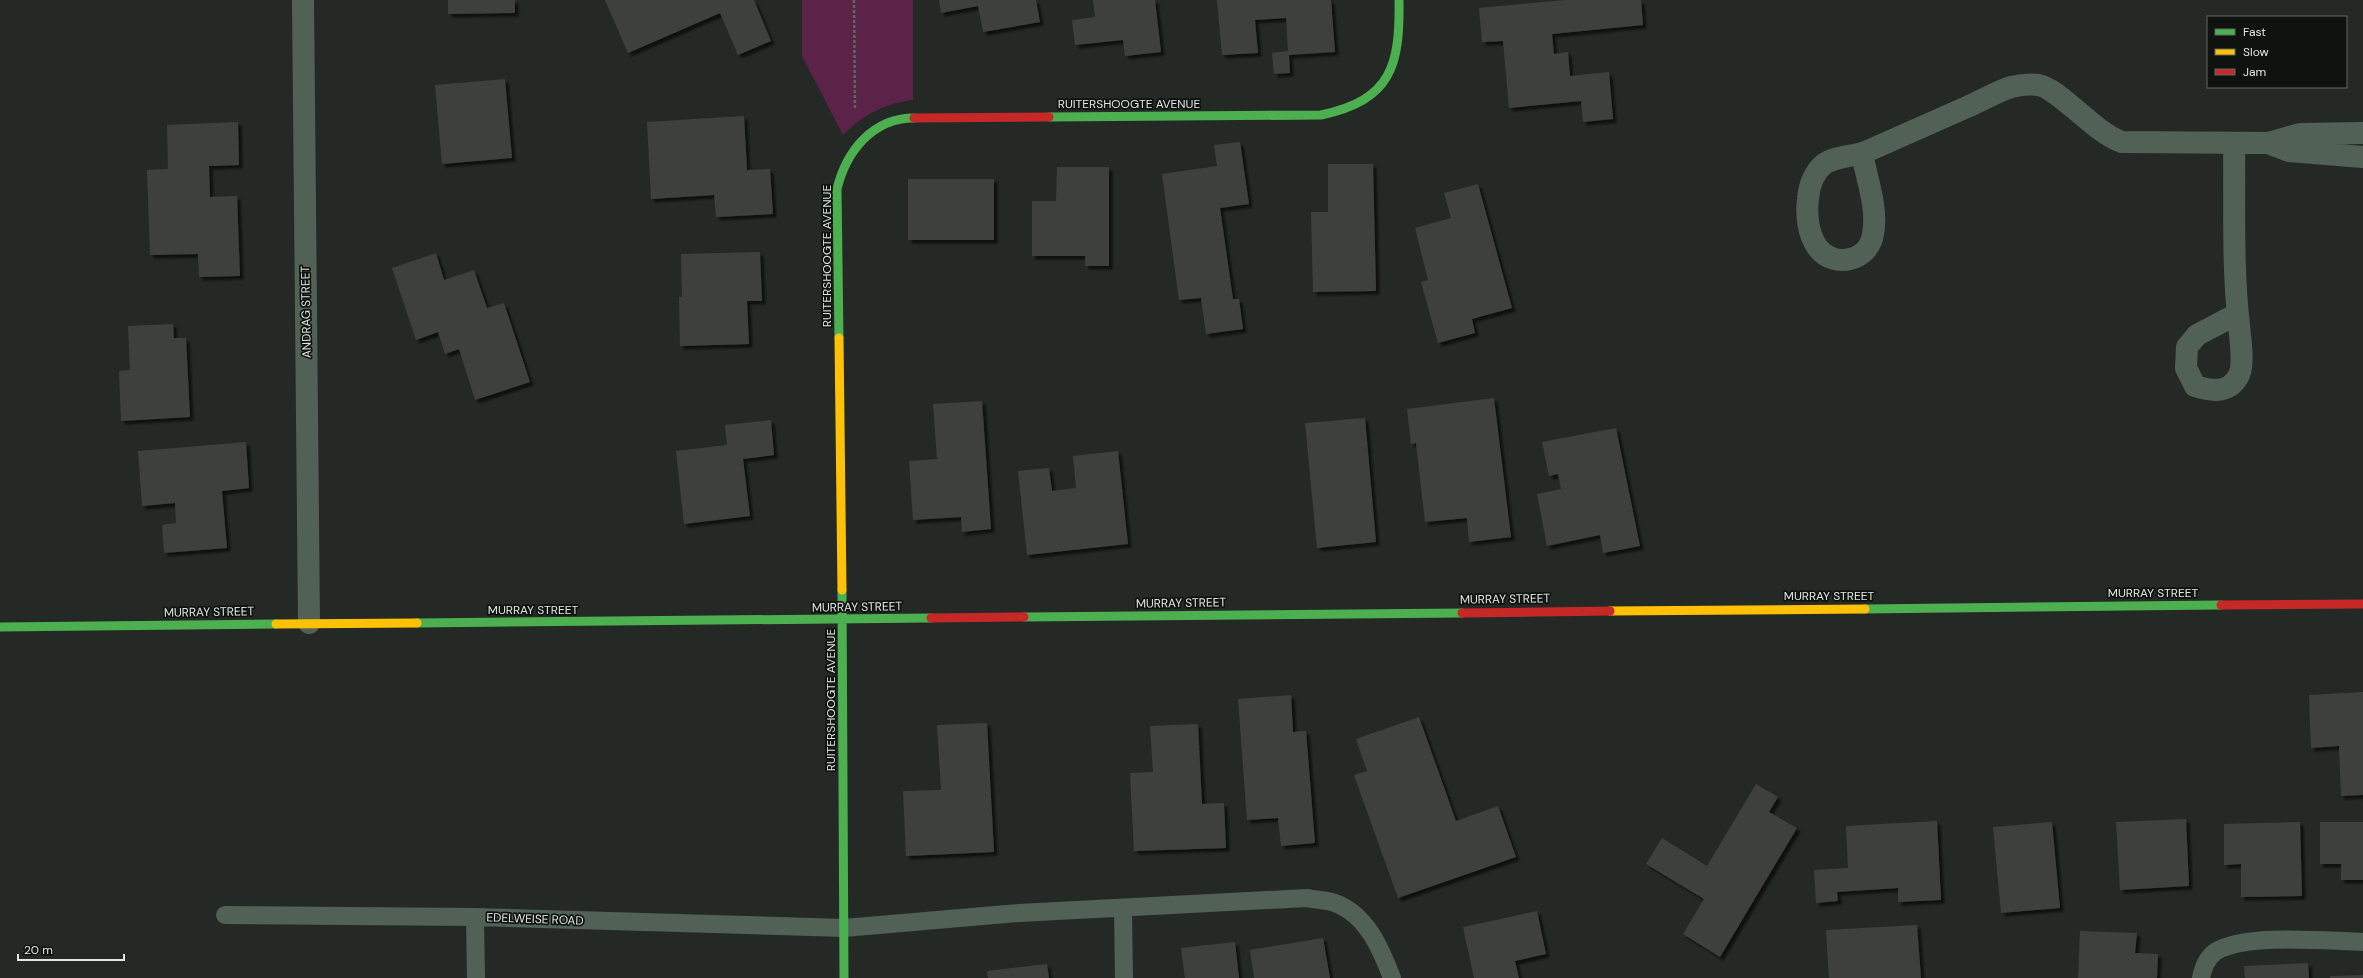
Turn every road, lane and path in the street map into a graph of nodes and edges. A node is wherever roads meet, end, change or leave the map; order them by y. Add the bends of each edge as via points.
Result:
1 (303, 0) edge
2 (854, 0) edge
3 (1399, 0) edge
4 (2356, 133) edge
5 (858, 142) junction
6 (2234, 143) junction
7 (2268, 143) junction
8 (1862, 154) junction
9 (2356, 156) edge
10 (2237, 314) dead end
11 (2363, 604) edge
12 (842, 620) junction
13 (309, 623) junction
14 (0, 627) edge
15 (1123, 908) junction
16 (225, 915) dead end
17 (475, 917) junction
18 (844, 928) junction
19 (2363, 942) edge
20 (476, 978) edge
21 (844, 978) edge
22 (1124, 978) edge
23 (1392, 978) edge
24 (2200, 978) edge

1 - 13 street, ANDRAG STREET
2 - 5 path via 855,118
3 - 5 street, RUITERSHOOGTE AVENUE via 1399,41 1390,71 1369,98 1338,112 1321,115 918,117 902,118 886,124
4 - 7 street via 2300,134
4 - 9 street
5 - 12 street, RUITERSHOOGTE AVENUE via 845,163 837,189
6 - 7 street
6 - 8 street via 2122,142 2109,138 2092,126 2051,90 2039,85 2025,85 2011,88
6 - 10 street
7 - 9 street via 2289,151
8 - 8 street via 1831,160 1824,164 1812,179 1808,199 1809,232 1818,248 1827,256 1844,261 1861,254 1870,245 1874,234 1872,201
11 - 12 street, MURRAY STREET
12 - 13 street, MURRAY STREET
12 - 18 street, RUITERSHOOGTE AVENUE
13 - 14 street, MURRAY STREET
15 - 18 lane, EDELWEISE ROAD via 1019,913
15 - 22 lane
15 - 23 lane, EDELWEISE ROAD via 1307,898 1335,902 1356,915 1373,936
16 - 17 lane, EDELWEISE ROAD
17 - 18 lane, EDELWEISE ROAD
17 - 20 lane
18 - 21 street, RUITERSHOOGTE AVENUE
19 - 24 lane via 2249,941 2215,953 2204,965

